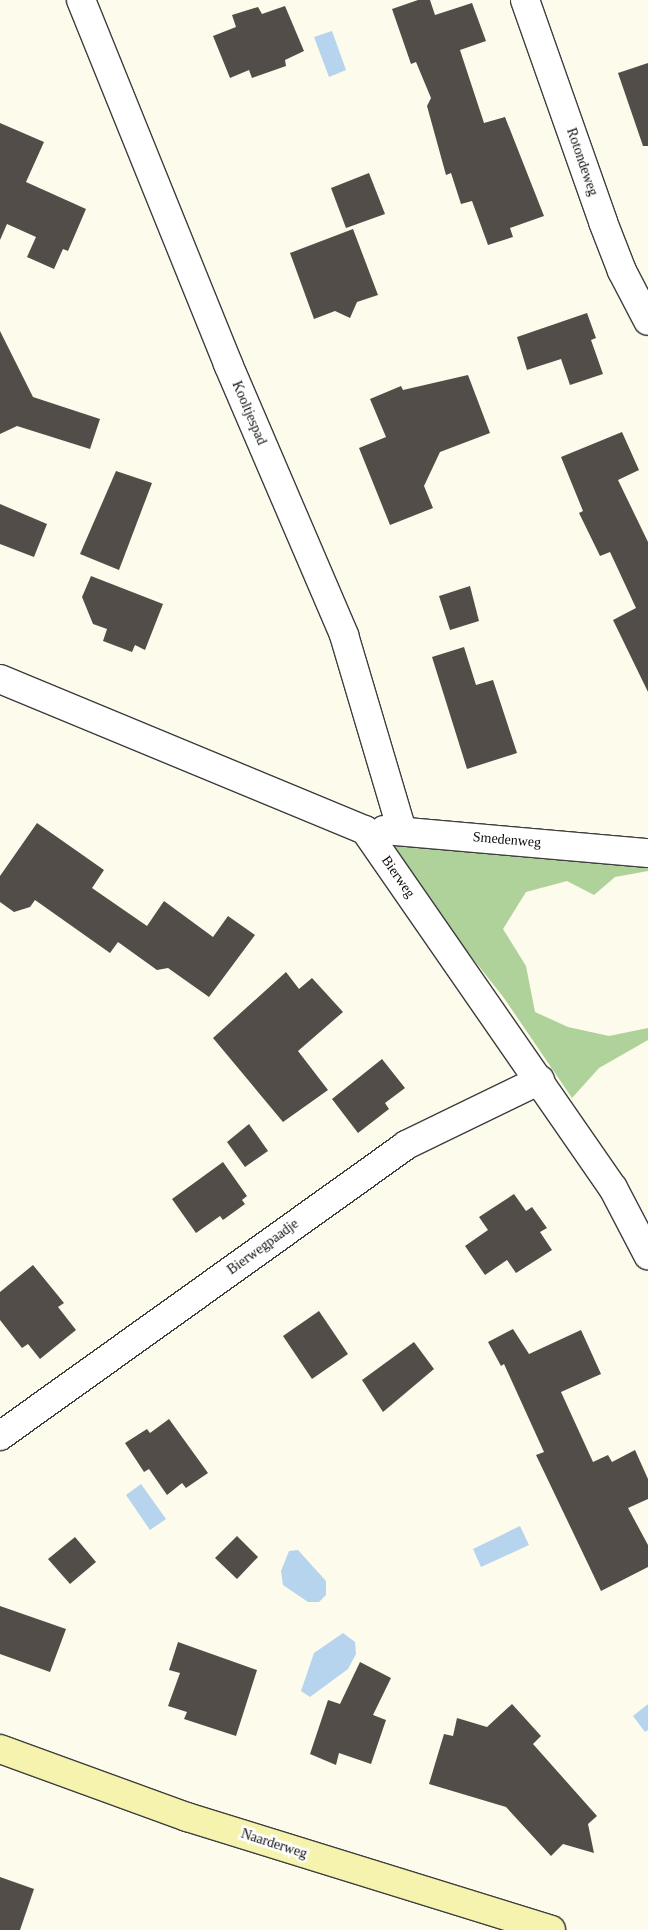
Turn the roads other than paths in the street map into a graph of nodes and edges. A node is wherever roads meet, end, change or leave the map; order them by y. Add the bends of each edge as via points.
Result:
1 (81, 0) edge
2 (526, 0) edge
3 (648, 321) edge
4 (0, 679) edge
5 (365, 830) junction
6 (402, 831) junction
7 (648, 853) edge
8 (540, 1080) junction
9 (648, 1255) edge
10 (0, 1436) edge
11 (0, 1749) edge
12 (551, 1930) edge

1 - 6 street, Kooltjespad via 228,364 344,634
2 - 3 street, Rotondeweg via 603,222 622,271
4 - 5 street
5 - 6 street, Smedenweg
5 - 8 street, Bierweg
6 - 7 street, Smedenweg
8 - 9 street, Bierweg via 613,1188
8 - 10 street, Bierwegpaadje via 406,1145
11 - 12 main road, Naarderweg via 187,1817

